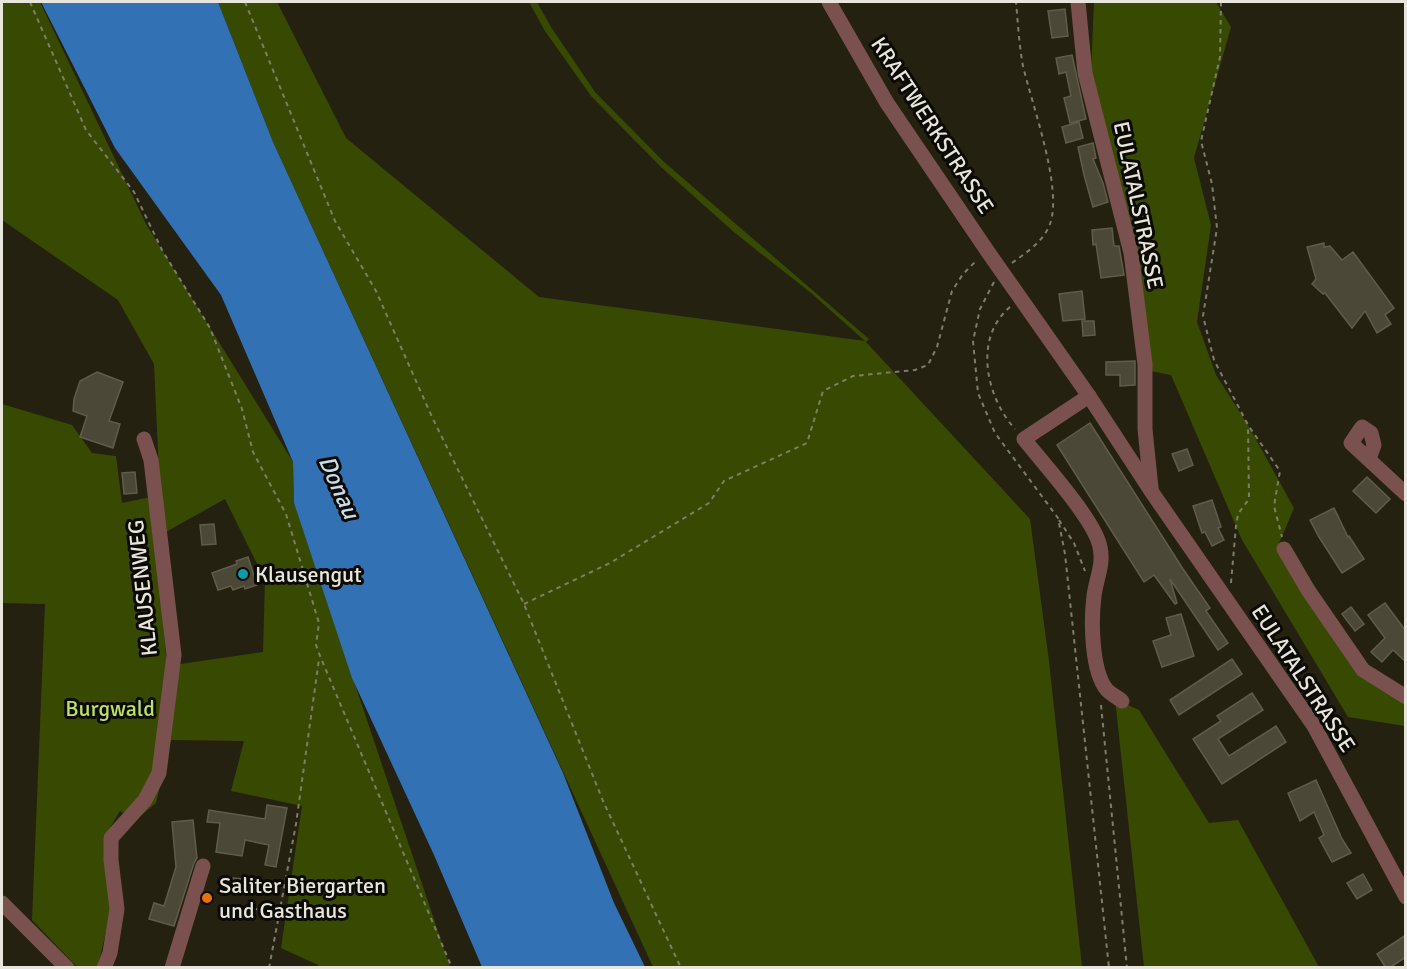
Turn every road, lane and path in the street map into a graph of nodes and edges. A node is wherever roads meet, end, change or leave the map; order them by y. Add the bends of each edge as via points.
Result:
1 (30, 2) edge
2 (245, 2) edge
3 (829, 2) edge
4 (1016, 2) edge
5 (1078, 2) edge
6 (1221, 2) edge
7 (988, 252) junction
8 (1003, 270) junction
9 (1021, 298) junction
10 (1089, 396) junction
11 (1248, 425) junction
12 (144, 439) dead end
13 (1024, 439) junction
14 (1369, 459) dead end
15 (1151, 491) junction
16 (1406, 494) edge
17 (1058, 518) junction
18 (1284, 549) joint
19 (1094, 593) junction
20 (1226, 599) junction
21 (524, 604) junction
22 (320, 656) junction
23 (1100, 678) junction
24 (1406, 697) edge
25 (1122, 701) dead end
26 (202, 866) dead end
27 (1406, 897) edge
28 (2, 903) edge
29 (235, 907) dead end
30 (280, 915) junction
31 (67, 968) edge
32 (104, 968) edge
33 (172, 968) edge
34 (269, 968) edge
35 (452, 968) edge
36 (681, 968) edge
37 (1109, 968) edge
38 (1127, 968) edge

1 - 22 path via 86,130 134,192 162,250 210,328 242,409 253,452 286,514 319,623 316,645
2 - 21 path via 335,221 376,291 432,417
3 - 7 street, KRAFTWERKSTRASSE via 887,103
4 - 8 path via 1023,63 1052,180 1053,204 1050,223 1038,244
5 - 15 street, EULATALSTRASSE via 1084,73 1131,253 1145,364 1145,429
6 - 11 path via 1220,57 1202,141 1217,228 1203,316 1214,360
7 - 8 street, KRAFTWERKSTRASSE
7 - 21 path via 963,274 952,291 938,347 927,365 915,370 853,375 823,391 807,442 724,481 709,503 610,563
8 - 9 street, EULATALSTRASSE
8 - 17 path via 980,309 973,341 978,393 995,433
9 - 10 street, EULATALSTRASSE
9 - 13 path via 996,322 987,353 994,395 1008,421
10 - 13 street
10 - 15 street, EULATALSTRASSE
11 - 18 path via 1280,471 1274,506
11 - 20 path via 1249,499 1238,514 1232,579
12 - 32 street, KLAUSENWEG via 151,460 174,655 159,773 144,800 111,838 117,909
13 - 19 street via 1083,515 1100,546 1101,572
14 - 16 street
15 - 20 street, EULATALSTRASSE
17 - 19 path via 1074,543
17 - 37 path
18 - 24 street via 1363,670
19 - 23 street via 1095,652
20 - 27 street, EULATALSTRASSE via 1314,726
21 - 36 path via 603,801
22 - 30 path
22 - 35 path
23 - 25 street via 1108,691
23 - 38 path
26 - 33 street
28 - 31 street
29 - 30 path
30 - 34 path

